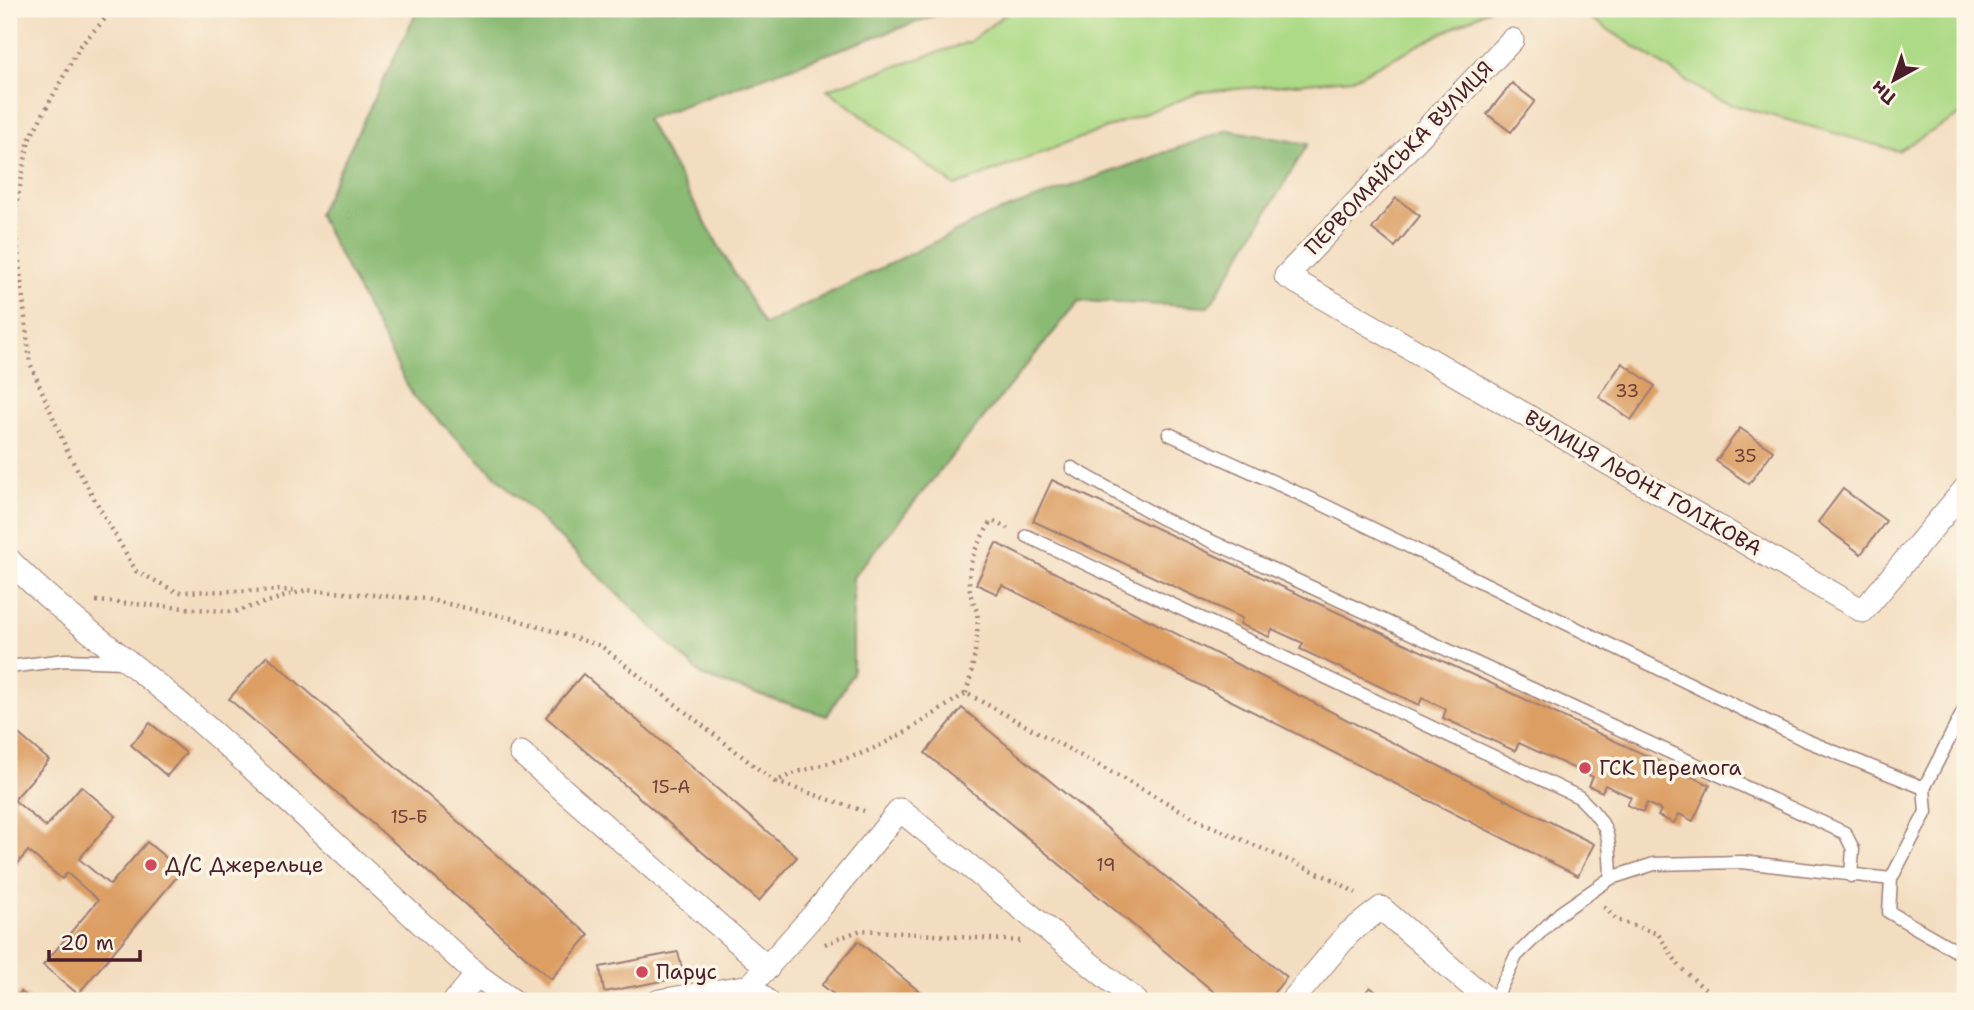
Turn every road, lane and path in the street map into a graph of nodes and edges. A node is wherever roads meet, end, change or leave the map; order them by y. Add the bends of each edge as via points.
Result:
1 (114, 9) edge
2 (1512, 40) dead end
3 (1286, 276) joint
4 (1169, 434) dead end
5 (1072, 468) dead end
6 (1965, 489) edge
7 (1027, 536) joint
8 (9, 560) edge
9 (306, 590) junction
10 (93, 601) dead end
11 (132, 663) junction
12 (9, 667) edge
13 (966, 693) junction
14 (1965, 708) edge
15 (521, 753) dead end
16 (775, 782) junction
17 (1924, 788) junction
18 (891, 821) junction
19 (1851, 876) junction
20 (1611, 878) junction
21 (1891, 879) junction
22 (1593, 888) junction
23 (1381, 908) junction
24 (1063, 943) junction
25 (1965, 956) edge
26 (774, 961) junction
27 (477, 975) junction
28 (759, 994) edge
29 (455, 1001) edge
30 (513, 1001) edge
31 (659, 1001) edge
32 (1136, 1001) edge
33 (1292, 1001) edge
34 (1491, 1001) edge
35 (1718, 1001) edge

1 - 9 path via 80,46 29,140 14,216 30,363 69,455 136,571 177,592
2 - 3 street, ПЕРВОМАЙСЬКА ВУЛИЦЯ
3 - 6 street, ВУЛИЦЯ ЛЬОНІ ГОЛІКОВА via 1863,611
4 - 17 lane via 1805,740
5 - 19 lane via 1161,518 1845,833 1853,849
7 - 13 path via 992,521 976,544 969,568 977,614 974,670
7 - 20 lane via 1579,797 1601,817 1609,837
8 - 11 street via 43,595
9 - 10 path via 234,612
9 - 16 path via 426,599 511,618 601,646
11 - 12 lane via 65,660
11 - 27 street
13 - 16 path via 858,754 802,768
13 - 23 path via 1204,823 1336,881
14 - 17 lane
15 - 26 street
16 - 18 path
17 - 21 lane via 1926,812
18 - 24 street via 900,810
18 - 26 street
19 - 20 lane via 1742,862 1654,864
19 - 21 lane
20 - 22 lane
21 - 25 lane via 1889,912
22 - 34 lane via 1516,956
22 - 35 path via 1617,920 1658,934 1680,967
23 - 33 street via 1349,933
23 - 34 street
24 - 26 path via 861,930
24 - 32 street
26 - 28 street
27 - 29 street
27 - 30 street
28 - 31 street

